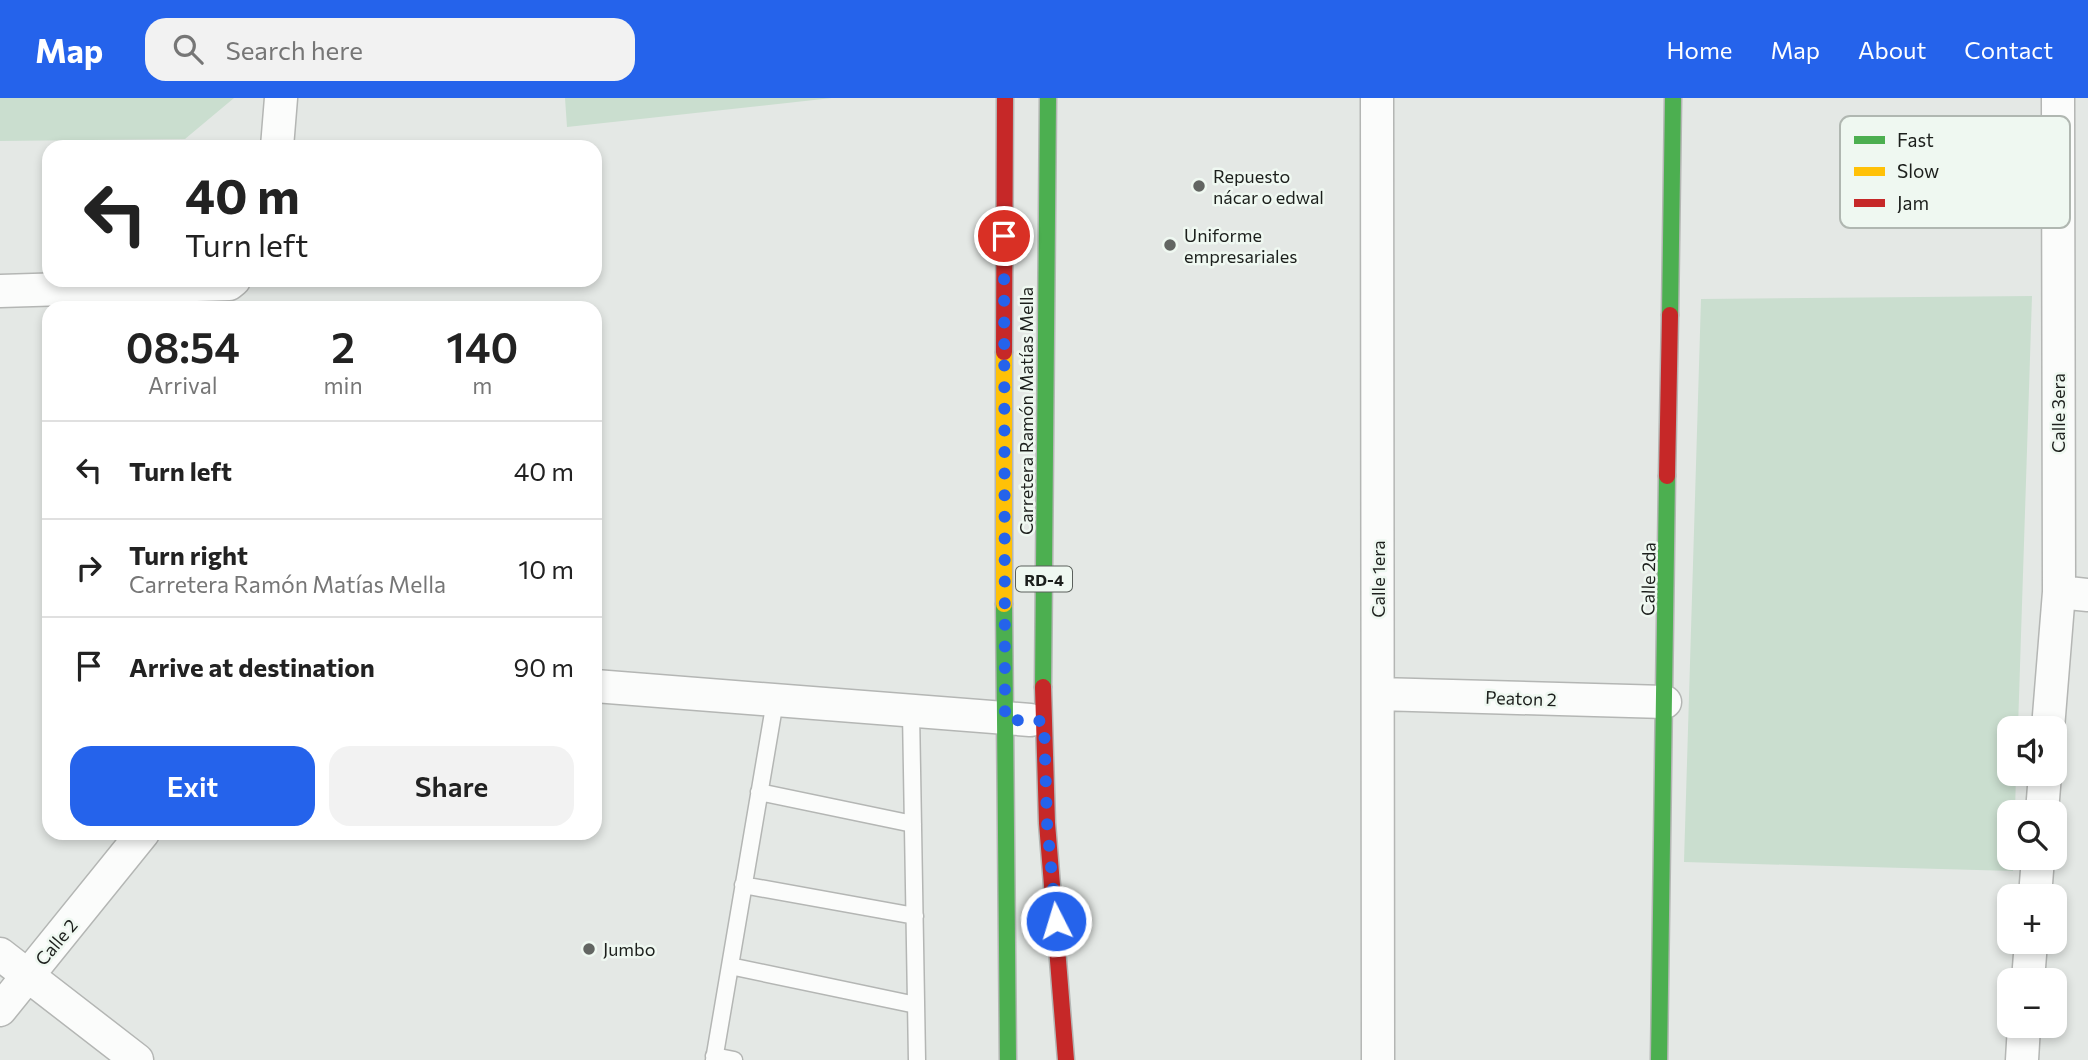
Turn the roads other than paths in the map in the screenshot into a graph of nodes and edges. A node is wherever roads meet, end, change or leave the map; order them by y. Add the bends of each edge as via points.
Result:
1 (281, 98) edge
2 (1005, 98) edge
3 (1048, 98) edge
4 (1377, 98) edge
5 (1673, 98) edge
6 (2058, 98) edge
7 (2059, 116) edge
8 (278, 140) edge
9 (2062, 228) edge
10 (131, 287) edge
11 (0, 291) edge
12 (2074, 593) edge
13 (602, 687) edge
14 (1378, 694) junction
15 (775, 701) junction
16 (1665, 702) junction
17 (911, 712) junction
18 (2050, 716) edge
19 (1005, 720) junction
20 (1044, 721) junction
21 (760, 792) junction
22 (913, 824) junction
23 (139, 840) edge
24 (743, 885) junction
25 (915, 916) junction
26 (0, 954) edge
27 (730, 966) junction
28 (28, 976) junction
29 (916, 1005) junction
30 (0, 1010) edge
31 (2023, 1038) edge
32 (714, 1058) edge
33 (137, 1060) edge
34 (734, 1060) edge
35 (917, 1060) edge
36 (1008, 1060) edge
37 (1066, 1060) edge
38 (1378, 1060) edge
39 (1659, 1060) edge
40 (2022, 1060) edge

1 - 8 street
2 - 19 main road, Carretera Ramón Matías Mella / RD-4
3 - 20 main road, Carretera Ramón Matías Mella / RD-4
4 - 14 street, Calle 1era
5 - 16 main road, Calle 2da
6 - 7 street, Calle 3era
9 - 12 street, Calle 3era
10 - 11 street
12 - 18 street, Calle 3era
13 - 15 street
14 - 16 street, Peaton 2
14 - 38 street, Calle 1era
15 - 17 street
15 - 21 lane
16 - 39 main road, Calle 2da
17 - 19 street
17 - 22 lane
19 - 20 street
19 - 36 main road, Carretera Ramón Matías Mella / RD-4
20 - 37 main road, Carretera Ramón Matías Mella / RD-4 via 1047,823
21 - 22 lane
21 - 24 lane
22 - 25 lane
23 - 28 street, Calle 2
24 - 25 lane
24 - 27 lane
25 - 29 lane
26 - 28 street
27 - 29 lane
27 - 32 lane
28 - 30 street, Calle 2
28 - 33 street
29 - 35 lane
31 - 40 street
32 - 34 lane

